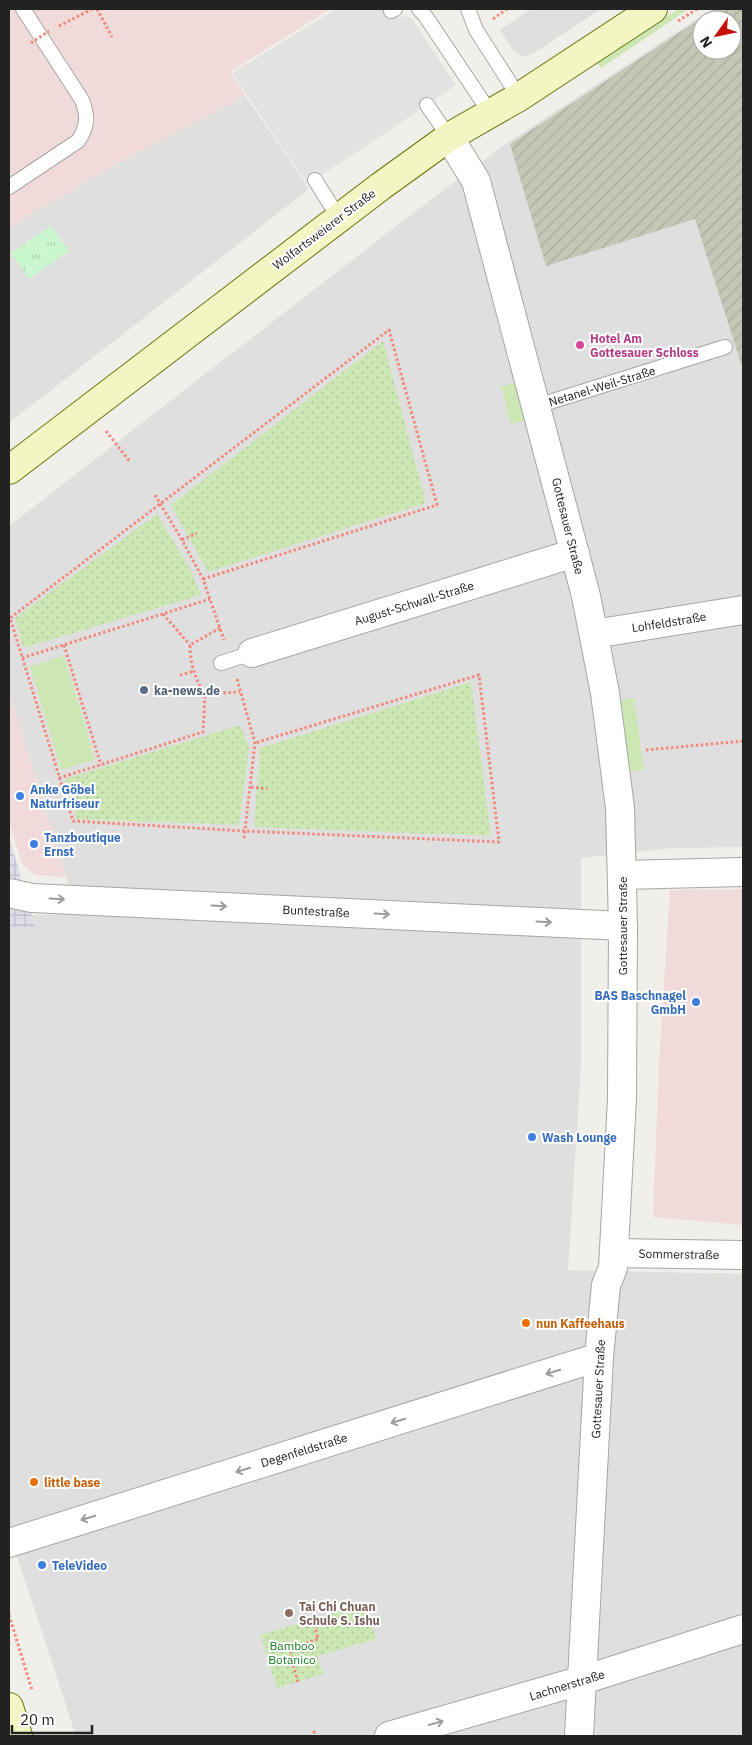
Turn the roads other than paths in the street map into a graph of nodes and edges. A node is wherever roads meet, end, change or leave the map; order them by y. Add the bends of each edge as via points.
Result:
1 (23, 9) edge
2 (419, 9) edge
3 (468, 9) edge
4 (653, 9) edge
5 (519, 97) junction
6 (427, 104) dead end
7 (491, 114) junction
8 (449, 138) junction
9 (315, 180) dead end
10 (9, 187) edge
11 (339, 218) junction
12 (725, 347) dead end
13 (537, 406) junction
14 (9, 470) edge
15 (575, 553) junction
16 (743, 610) edge
17 (594, 634) junction
18 (252, 653) joint
19 (220, 663) dead end
20 (743, 872) edge
21 (622, 875) junction
22 (9, 894) edge
23 (623, 926) junction
24 (614, 1253) junction
25 (743, 1255) edge
26 (599, 1358) junction
27 (9, 1543) edge
28 (743, 1629) edge
29 (583, 1680) junction
30 (9, 1707) edge
31 (18, 1736) edge
32 (389, 1736) edge
33 (579, 1736) edge

1 - 10 lane via 82,100 87,121 78,141
2 - 7 lane
3 - 5 lane via 476,30
4 - 5 main road, Wolfartsweierer Straße
5 - 7 main road, Wolfartsweierer Straße
6 - 8 lane
7 - 8 main road, Wolfartsweierer Straße
8 - 11 main road, Wolfartsweierer Straße
8 - 13 street, Gottesauer Straße via 476,181
9 - 11 lane
11 - 14 main road, Wolfartsweierer Straße
12 - 13 lane, Netanel-Weil-Straße
13 - 15 street, Gottesauer Straße
15 - 17 street, Gottesauer Straße
15 - 18 street, August-Schwall-Straße
16 - 17 street, Lohfeldstraße
17 - 21 street, Gottesauer Straße via 620,808
18 - 19 lane
20 - 21 street
21 - 23 street, Gottesauer Straße
22 -> 23 street, Buntestraße via 32,898
23 - 24 street, Gottesauer Straße via 622,1098
24 - 25 street, Sommerstraße
24 - 26 street, Gottesauer Straße via 613,1268 606,1285
26 -> 27 street, Degenfeldstraße
26 - 29 street, Gottesauer Straße
28 - 29 street, Lachnerstraße
32 -> 29 street, Lachnerstraße
29 - 33 street, Gottesauer Straße
30 - 31 main road

